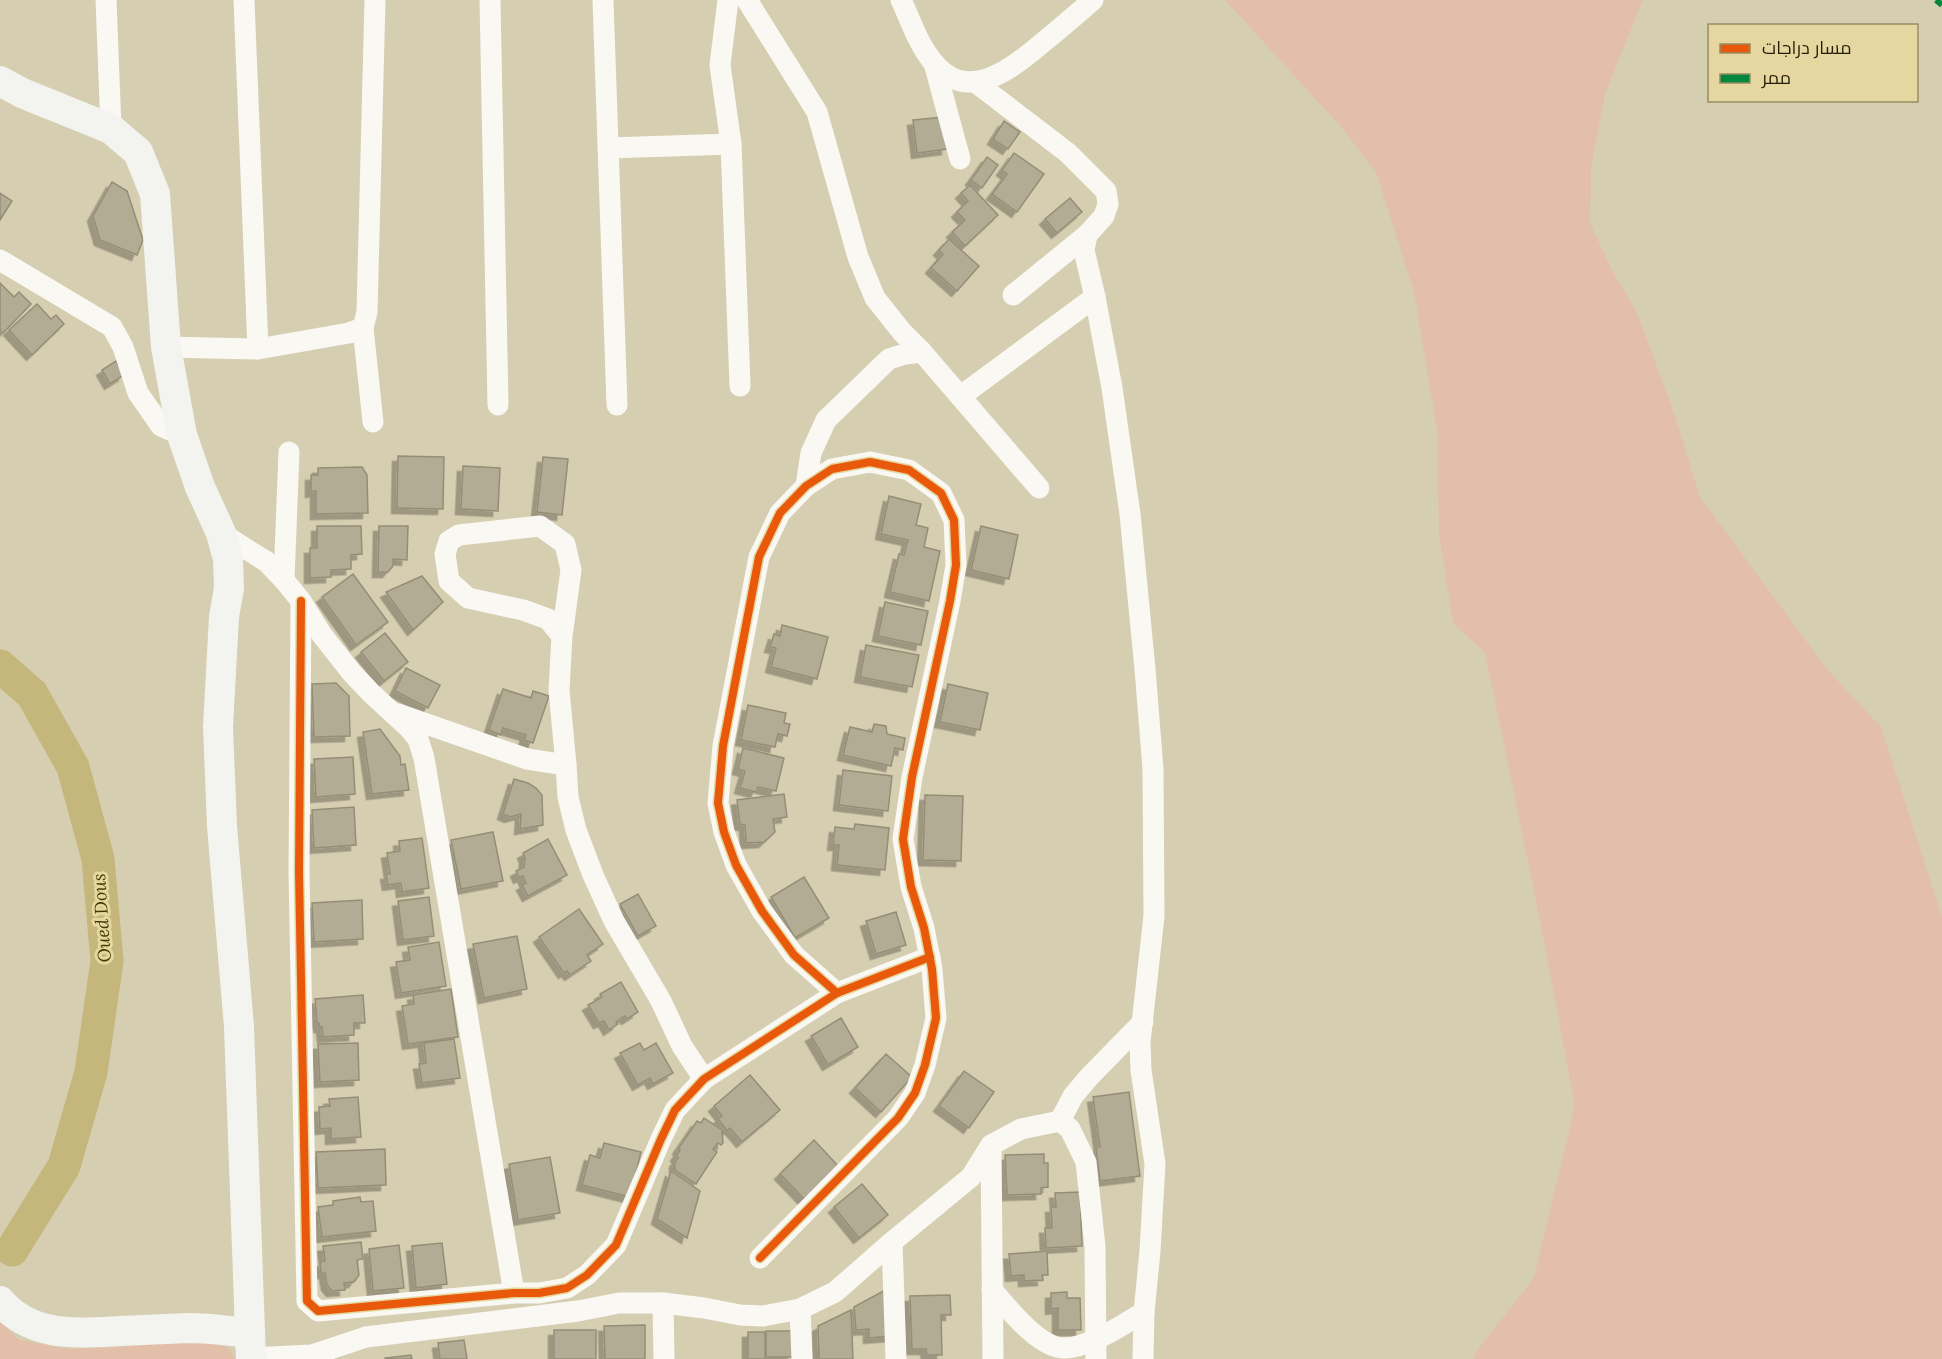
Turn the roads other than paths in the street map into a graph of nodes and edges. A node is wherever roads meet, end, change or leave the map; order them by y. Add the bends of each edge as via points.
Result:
1 (106, 0) edge
2 (244, 0) edge
3 (375, 0) edge
4 (490, 0) edge
5 (603, 0) edge
6 (728, 0) edge
7 (747, 0) edge
8 (901, 0) edge
9 (1094, 0) edge
10 (934, 63) junction
11 (0, 81) edge
12 (975, 82) junction
13 (111, 129) junction
14 (731, 144) junction
15 (608, 148) junction
16 (960, 159) dead end
17 (1087, 235) junction
18 (0, 260) edge
19 (1013, 295) dead end
20 (1095, 297) junction
21 (363, 328) junction
22 (166, 347) junction
23 (258, 349) junction
24 (922, 352) junction
25 (740, 386) dead end
26 (961, 396) junction
27 (498, 405) dead end
28 (617, 405) dead end
29 (373, 422) dead end
30 (182, 435) junction
31 (289, 452) dead end
32 (806, 486) junction
33 (1039, 489) dead end
34 (221, 533) junction
35 (284, 580) junction
36 (301, 601) junction
37 (562, 636) junction
38 (392, 711) junction
39 (566, 765) junction
40 (930, 957) junction
41 (837, 993) junction
42 (1143, 1022) junction
43 (704, 1079) junction
44 (1060, 1121) junction
45 (991, 1145) junction
46 (892, 1242) junction
47 (760, 1258) dead end
48 (992, 1290) junction
49 (514, 1293) junction
50 (663, 1303) junction
51 (5, 1307) edge
52 (800, 1309) junction
53 (1144, 1312) junction
54 (1096, 1349) edge
55 (250, 1350) edge
56 (664, 1359) edge
57 (802, 1359) edge
58 (896, 1359) edge
59 (993, 1359) edge
60 (1143, 1359) edge

1 - 13 street
2 - 23 street
3 - 21 street via 367,312
4 - 27 street
5 - 15 street
6 - 14 street via 720,65
7 - 24 street via 817,112 858,257 875,298
8 - 10 street
9 - 12 street via 1012,67
10 - 12 street via 952,78
10 - 16 street
11 - 13 main road
12 - 17 street via 1068,153 1106,191 1108,204 1104,216
13 - 22 main road via 138,152 154,194
14 - 15 street
14 - 25 street
15 - 28 street
17 - 19 street
17 - 20 street via 1084,250
18 - 30 street via 112,327 138,393 161,426
20 - 26 street
20 - 42 street via 1130,514 1153,769 1154,916
21 - 23 street
21 - 29 street
22 - 23 street
22 - 30 main road
24 - 26 street
24 - 32 street via 889,359 826,420 811,453
26 - 33 street
30 - 34 main road
31 - 35 street
32 - 40 street via 832,469 870,462 909,470 941,493 954,520 956,565 952,592 912,777 903,839
32 - 41 street via 780,513 759,556 723,746 718,803 736,865 762,911 794,955
34 - 35 street via 267,562
34 - 55 main road via 228,559 229,588 218,727 239,1027
35 - 36 street
36 - 38 street via 352,673
36 - 49 street via 299,872 307,1301 318,1311
37 - 37 street via 571,570 565,544 540,526 459,535 449,541 445,554 449,581 468,598 548,619
37 - 39 street via 560,690
38 - 39 street via 528,759
38 - 49 street via 418,739 424,758
39 - 43 street via 576,830 593,874 614,921
40 - 41 street
40 - 47 street via 936,1018 915,1093 898,1118
41 - 43 street
42 - 44 street via 1073,1096
42 - 53 street via 1141,1070 1155,1164
43 - 49 street via 675,1110 616,1245 587,1275 567,1288
44 - 45 street via 1021,1129
44 - 54 street via 1070,1129 1086,1162 1095,1247
45 - 46 street via 971,1177
45 - 48 street
46 - 52 street via 836,1292
46 - 58 street
48 - 54 street via 1022,1324 1048,1343 1063,1348
48 - 59 street
50 - 52 street via 763,1317
50 - 55 street via 619,1303 366,1337 312,1355
50 - 56 street
51 - 55 main road via 28,1323 48,1330 82,1333 191,1328
52 - 57 street
53 - 54 street
53 - 60 street

